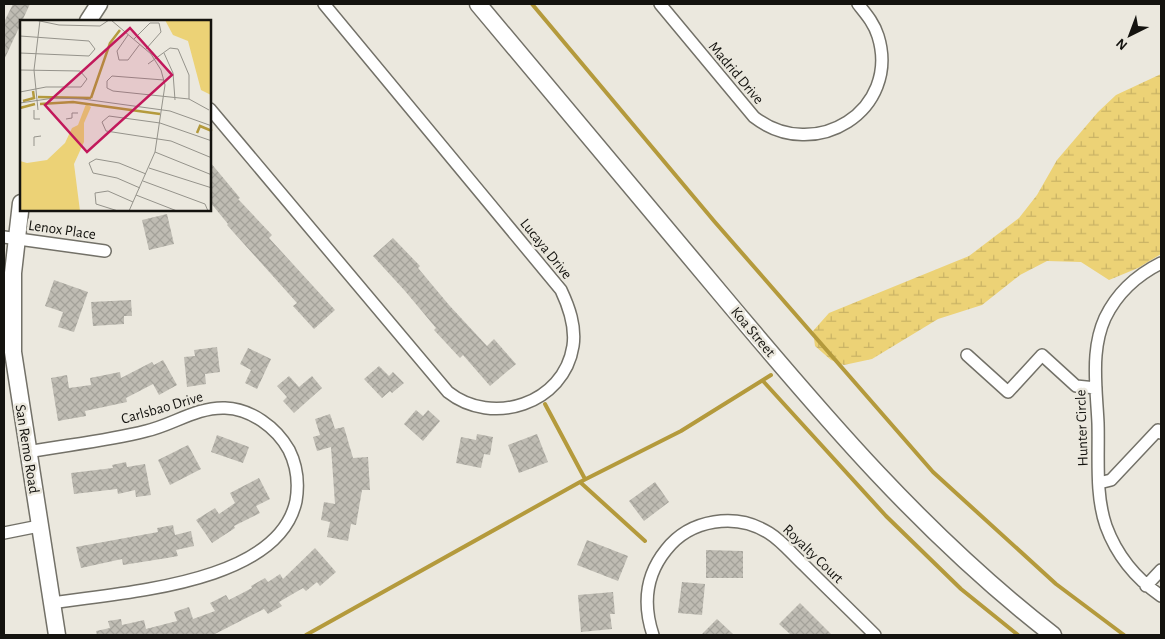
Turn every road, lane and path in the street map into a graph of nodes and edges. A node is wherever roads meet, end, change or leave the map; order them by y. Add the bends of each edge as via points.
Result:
1 (99, 4) edge
2 (324, 4) edge
3 (478, 4) edge
4 (660, 4) edge
5 (858, 4) edge
6 (92, 20) edge
7 (211, 110) edge
8 (20, 206) edge
9 (9, 238) edge
10 (105, 251) dead end
11 (1161, 263) edge
12 (968, 355) dead end
13 (10, 376) edge
14 (1096, 388) junction
15 (1161, 433) edge
16 (27, 452) junction
17 (1099, 483) junction
18 (39, 526) junction
19 (4, 533) edge
20 (1161, 570) edge
21 (1146, 586) junction
22 (1161, 596) edge
23 (52, 603) junction
24 (57, 635) edge
25 (653, 635) edge
26 (875, 635) edge
27 (1053, 635) edge

1 - 6 main road
2 - 7 street, Lucaya Drive via 561,290 572,319 573,346 567,364 548,390 522,406 499,409 467,404 448,392
3 - 27 main road, Koa Street via 868,466 948,545
4 - 5 street, Madrid Drive via 754,117 773,130 803,136 827,132 843,124 861,110 874,91 880,72 880,45 874,26
8 - 9 main road, San Remo Road
9 - 10 street, Lenox Place
9 - 13 main road, San Remo Road
11 - 14 street, Hunter Circle via 1129,284 1104,319 1096,354
12 - 14 street via 1008,392 1042,355 1076,386
13 - 16 main road, San Remo Road
14 - 17 street, Hunter Circle
15 - 17 street via 1158,430 1111,480
16 - 18 main road, San Remo Road
16 - 23 street, Carlsbao Drive via 144,432 199,411 226,408 254,416 278,434 294,462 298,478 294,507 282,531 248,558 208,575 168,585
17 - 21 street, Hunter Circle via 1102,513 1110,536 1129,568
18 - 19 street
18 - 23 main road, San Remo Road
20 - 21 street
21 - 22 street, Hunter Circle
23 - 24 main road, San Remo Road
25 - 26 street, Royalty Court via 647,613 647,592 651,575 663,553 689,531 729,520 770,533

